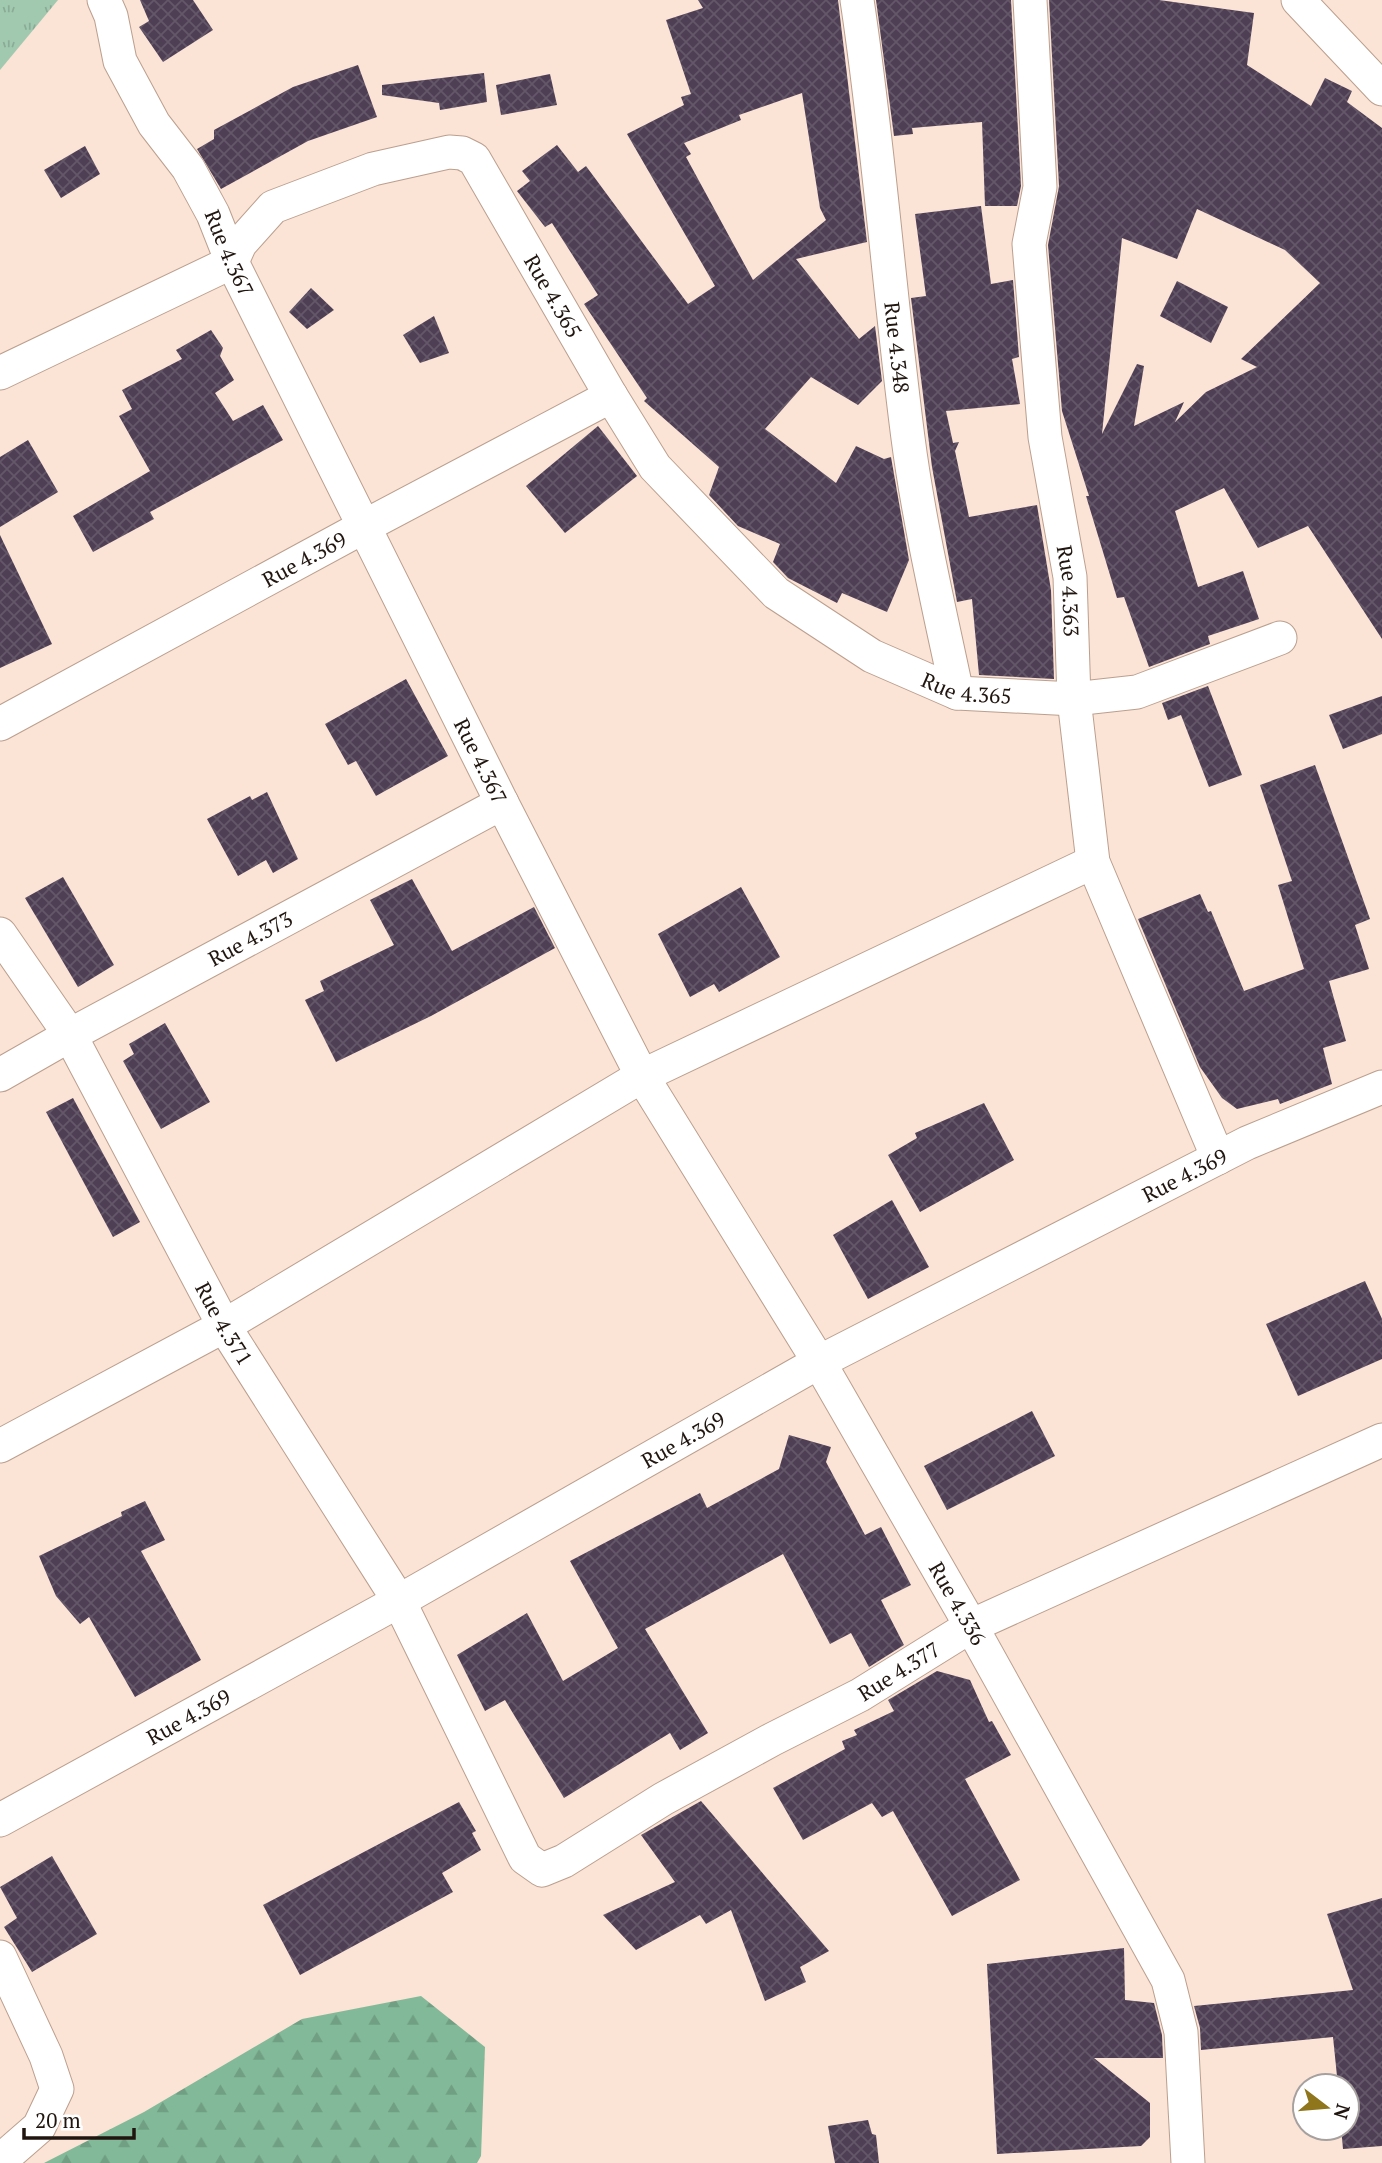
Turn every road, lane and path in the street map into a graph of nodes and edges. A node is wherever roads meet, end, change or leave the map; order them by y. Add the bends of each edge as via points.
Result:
1 (104, 0) edge
2 (857, 0) edge
3 (1030, 0) edge
4 (1298, 0) edge
5 (1382, 89) edge
6 (232, 262) junction
7 (0, 373) edge
8 (611, 396) junction
9 (365, 526) junction
10 (1280, 638) dead end
11 (957, 693) junction
12 (1074, 699) junction
13 (0, 723) edge
14 (502, 803) junction
15 (1093, 862) junction
16 (0, 934) edge
17 (70, 1035) junction
18 (0, 1075) edge
19 (642, 1076) junction
20 (1382, 1087) edge
21 (1218, 1158) junction
22 (225, 1326) junction
23 (818, 1362) junction
24 (1382, 1440) edge
25 (0, 1446) edge
26 (399, 1601) junction
27 (971, 1626) junction
28 (0, 1820) edge
29 (542, 1870) joint
30 (0, 1958) edge
31 (0, 2161) edge
32 (1188, 2163) edge

1 - 6 street, Rue 4.367 via 120,61 155,124 188,168
2 - 11 street, Rue 4.348 via 871,90 908,439
3 - 12 street, Rue 4.363 via 1040,187 1029,244 1045,437 1070,577
4 - 5 street
6 - 7 street
6 - 8 street, Rue 4.365 via 240,244 273,207 373,169 462,153 474,159
6 - 9 street, Rue 4.367
8 - 9 street, Rue 4.369
8 - 11 street, Rue 4.365 via 655,467 776,593 872,656
9 - 13 street, Rue 4.369
9 - 14 street, Rue 4.367
10 - 12 street, Rue 4.365 via 1137,692
11 - 12 street, Rue 4.365
12 - 15 street, Rue 4.363
14 - 17 street, Rue 4.373
14 - 19 street, Rue 4.367
15 - 19 street
15 - 21 street, Rue 4.363
16 - 17 street, Rue 4.371
17 - 18 street, Rue 4.373
17 - 22 street, Rue 4.371
19 - 22 street
19 - 23 street, Rue 4.336
20 - 21 street, Rue 4.369
21 - 23 street, Rue 4.369
22 - 25 street
22 - 26 street, Rue 4.371
23 - 26 street, Rue 4.369
23 - 27 street, Rue 4.336
24 - 27 street, Rue 4.377
26 - 28 street, Rue 4.369
26 - 29 street, Rue 4.371 via 525,1858
27 - 29 street, Rue 4.377 via 860,1695 663,1799
27 - 32 street, Rue 4.336 via 1168,1980 1181,2032
30 - 31 street via 57,2089 39,2127

